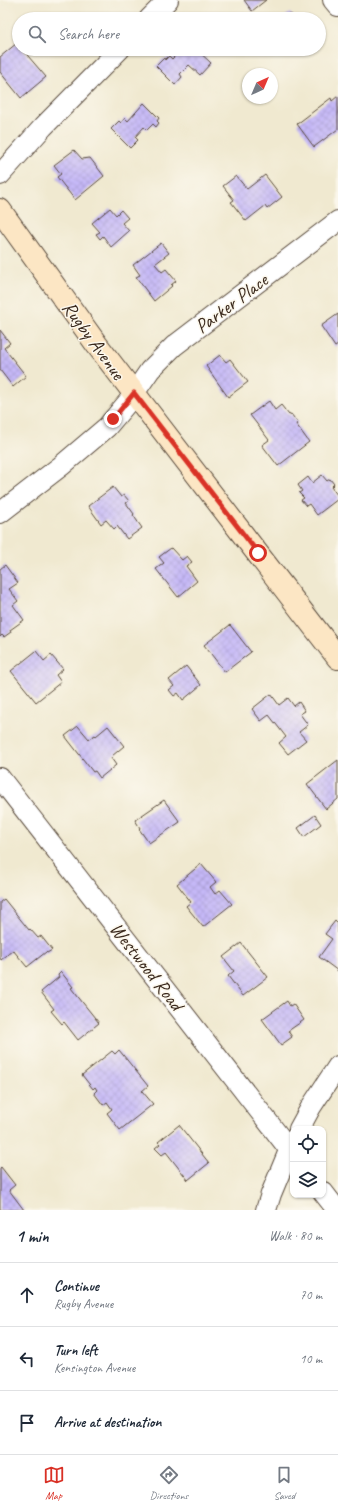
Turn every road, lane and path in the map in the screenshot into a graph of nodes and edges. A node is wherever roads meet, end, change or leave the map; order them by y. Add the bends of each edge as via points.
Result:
1 (168, 0) edge
2 (333, 0) edge
3 (338, 6) edge
4 (156, 12) edge
5 (113, 56) edge
6 (0, 176) edge
7 (0, 210) edge
8 (338, 221) edge
9 (134, 393) junction
10 (0, 513) edge
11 (338, 658) edge
12 (0, 778) edge
13 (338, 1066) edge
14 (301, 1126) edge
15 (290, 1145) edge
16 (290, 1152) edge
17 (326, 1196) edge
18 (266, 1210) edge
19 (337, 1210) edge

1 - 4 street
2 - 3 street
5 - 6 street via 43,127
7 - 9 street, Rugby Avenue
8 - 9 street, Parker Place via 174,346 150,370
9 - 10 street, Parker Place via 107,427
9 - 11 street, Rugby Avenue
12 - 15 street, Westwood Road
13 - 14 street
16 - 18 street
17 - 19 street

